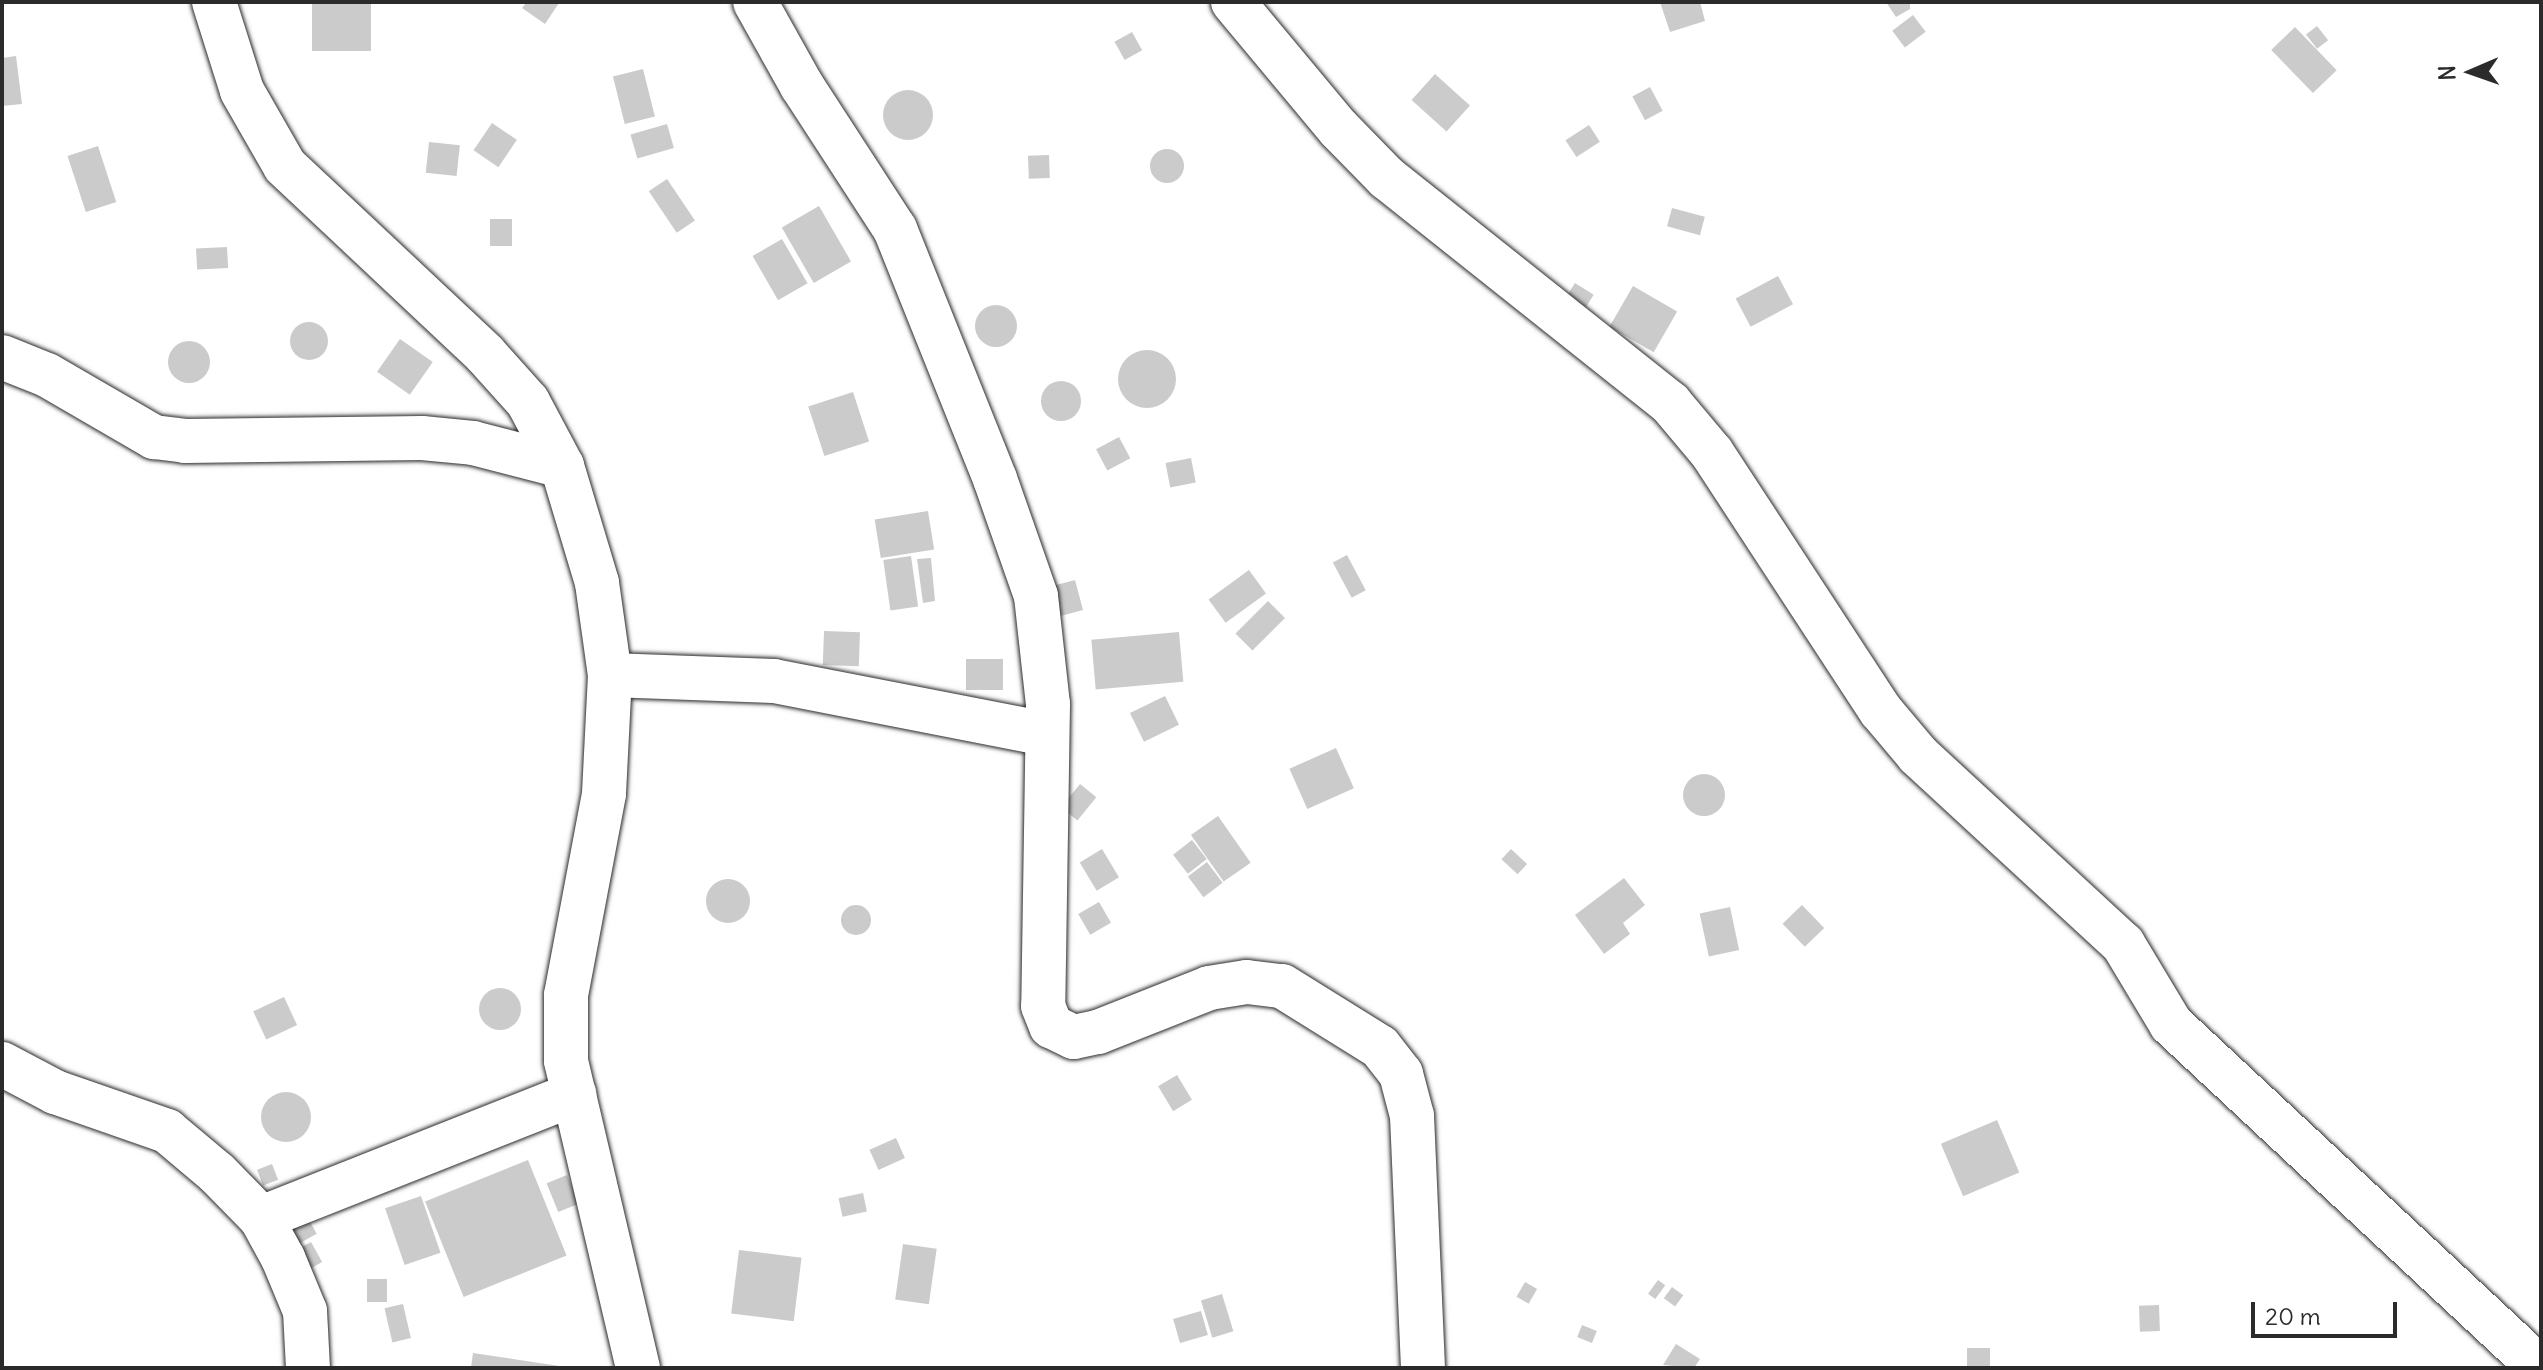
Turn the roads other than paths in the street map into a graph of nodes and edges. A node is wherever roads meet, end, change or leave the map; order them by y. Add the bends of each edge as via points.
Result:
1 (214, 2) edge
2 (755, 2) edge
3 (1233, 2) edge
4 (2, 357) edge
5 (562, 466) junction
6 (610, 675) junction
7 (1047, 734) junction
8 (2, 1064) edge
9 (574, 1094) junction
10 (261, 1218) junction
11 (308, 1368) edge
12 (638, 1368) edge
13 (1423, 1368) edge
14 (2540, 1368) edge

1 - 5 street via 242,91 285,166 485,354 528,402
2 - 7 street via 802,86 895,229 990,464 1036,596
3 - 14 street via 1387,178 1670,403 1712,453 1881,711 1918,755 2123,944 2171,1024
4 - 5 street via 47,375 154,437 422,438 473,443
5 - 6 street via 597,583
6 - 7 street via 774,681
6 - 9 street via 604,794 566,995 566,1061
7 - 13 street via 1043,1006 1051,1026 1074,1037 1098,1032 1209,988 1247,982 1282,986 1380,1047 1401,1074 1412,1116
8 - 10 street via 55,1092 167,1131
9 - 10 street
9 - 12 street
10 - 11 street via 305,1311

